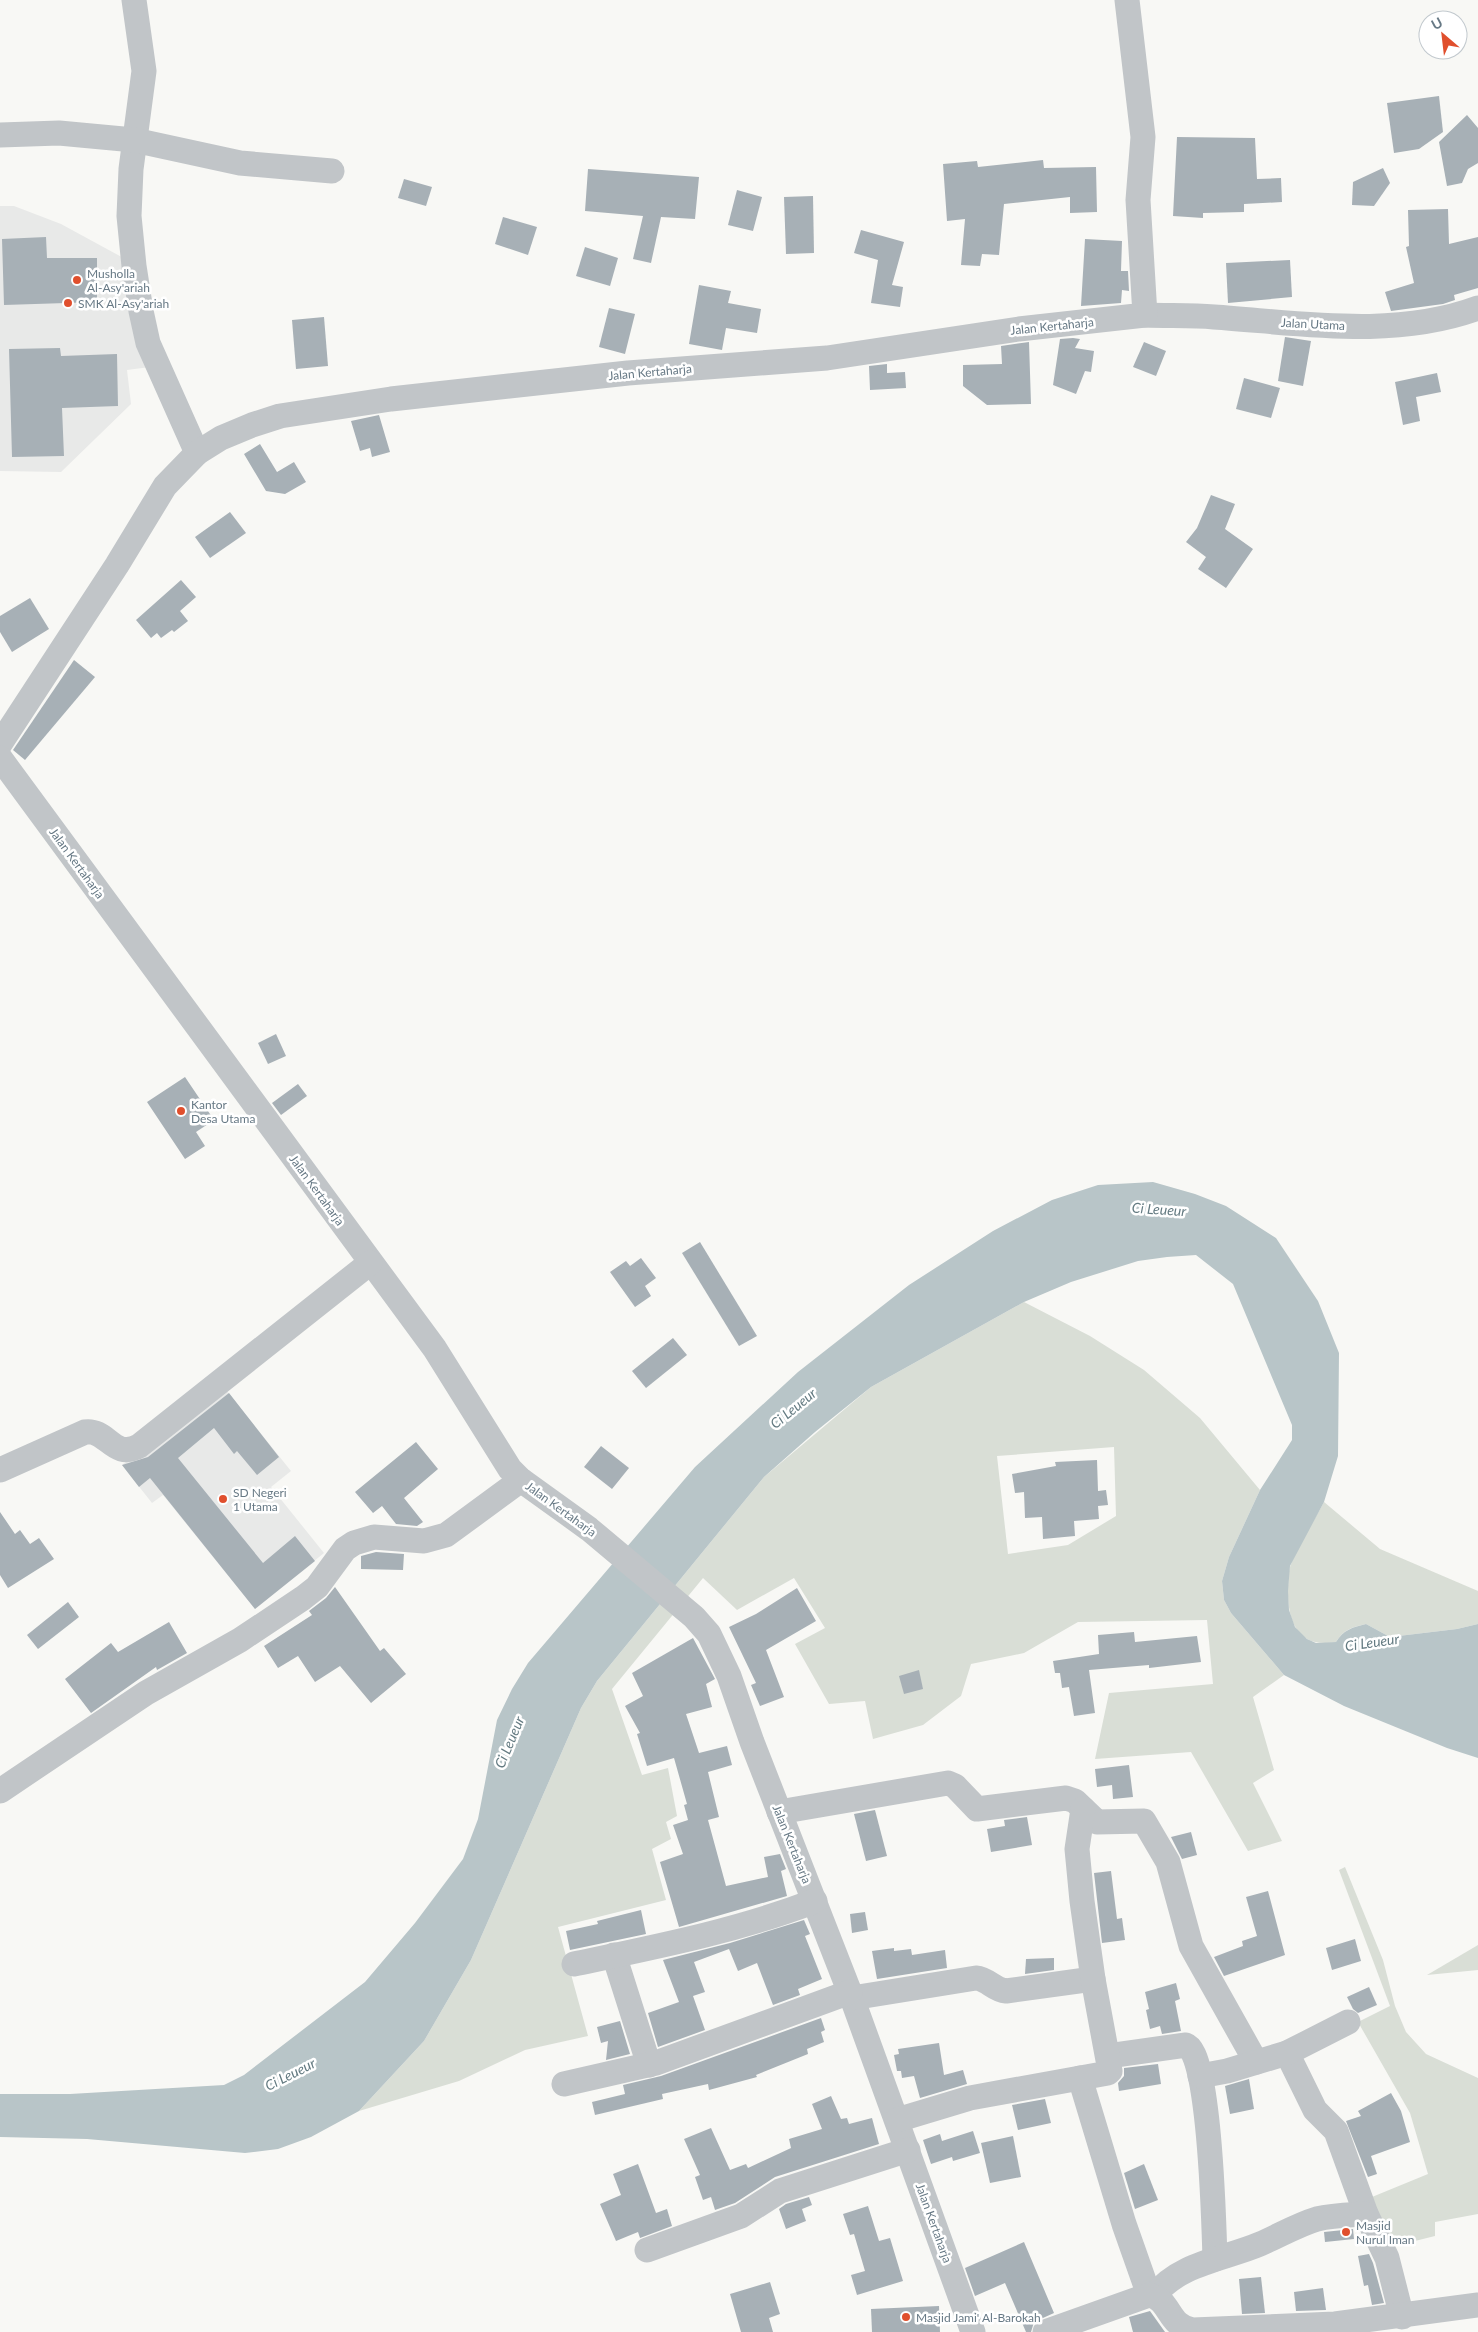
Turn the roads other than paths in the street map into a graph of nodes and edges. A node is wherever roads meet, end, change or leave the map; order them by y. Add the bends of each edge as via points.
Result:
1 (134, 0) edge
2 (1126, 0) edge
3 (0, 135) edge
4 (134, 140) junction
5 (332, 171) dead end
6 (1478, 308) edge
7 (1145, 315) junction
8 (197, 453) junction
9 (0, 744) edge
10 (0, 758) edge
11 (370, 1263) junction
12 (0, 1470) edge
13 (521, 1480) junction
14 (0, 1791) edge
15 (1084, 1809) junction
16 (779, 1812) junction
17 (815, 1901) junction
18 (614, 1956) junction
19 (574, 1964) dead end
20 (1093, 1979) junction
21 (851, 1995) junction
22 (1348, 2022) dead end
23 (1286, 2053) junction
24 (1108, 2056) junction
25 (1256, 2062) junction
26 (649, 2065) junction
27 (1200, 2076) junction
28 (1080, 2078) junction
29 (564, 2084) dead end
30 (897, 2120) junction
31 (908, 2150) junction
32 (1366, 2214) junction
33 (647, 2250) dead end
34 (1215, 2259) junction
35 (1478, 2304) edge
36 (1161, 2309) edge
37 (1402, 2317) junction
38 (973, 2332) edge
39 (1045, 2332) edge

1 - 4 street via 144,70
2 - 7 street via 1143,137 1138,200
3 - 4 street via 59,133
4 - 5 street via 240,163
4 - 8 street via 129,216 141,311 148,343
6 - 7 street, Jalan Utama via 1432,320 1388,326
7 - 8 street, Jalan Kertaharja via 1019,329 827,358 628,373 391,399 280,416 221,438
8 - 9 street, Jalan Kertaharja via 164,486 117,565
10 - 11 street, Jalan Kertaharja
11 - 12 street via 139,1446 123,1450 97,1433 84,1432
11 - 13 street, Jalan Kertaharja via 435,1349 510,1469
13 - 14 street via 446,1535 424,1541 374,1537 354,1543 344,1549 327,1576 303,1598 240,1640 146,1693
13 - 16 street, Jalan Kertaharja via 589,1529 694,1617 709,1634
15 - 16 street via 1071,1799 1062,1797 977,1809 948,1783
15 - 20 street via 1078,1854
15 - 25 street via 1097,1822 1141,1820 1149,1826 1168,1862 1191,1946
16 - 17 street, Jalan Kertaharja
17 - 18 street via 748,1924
17 - 21 street, Jalan Kertaharja
18 - 19 street
18 - 26 street
20 - 21 street via 1006,1991 976,1978
20 - 24 street
21 - 26 street
21 - 30 street, Jalan Kertaharja
22 - 23 street
23 - 25 street
23 - 32 street via 1315,2110 1336,2130
24 - 27 street via 1188,2046 1193,2050
24 - 28 street via 1110,2072
25 - 27 street
26 - 29 street
27 - 34 street via 1210,2147
28 - 30 street via 970,2098
28 - 36 street via 1124,2224
30 - 31 street, Jalan Kertaharja
31 - 33 street via 780,2191 741,2216
31 - 38 street, Jalan Kertaharja
32 - 34 street via 1316,2220
32 - 37 street via 1387,2258
34 - 36 street via 1165,2284
35 - 37 street
36 - 37 street via 1179,2326 1193,2330 1335,2324
36 - 39 street

